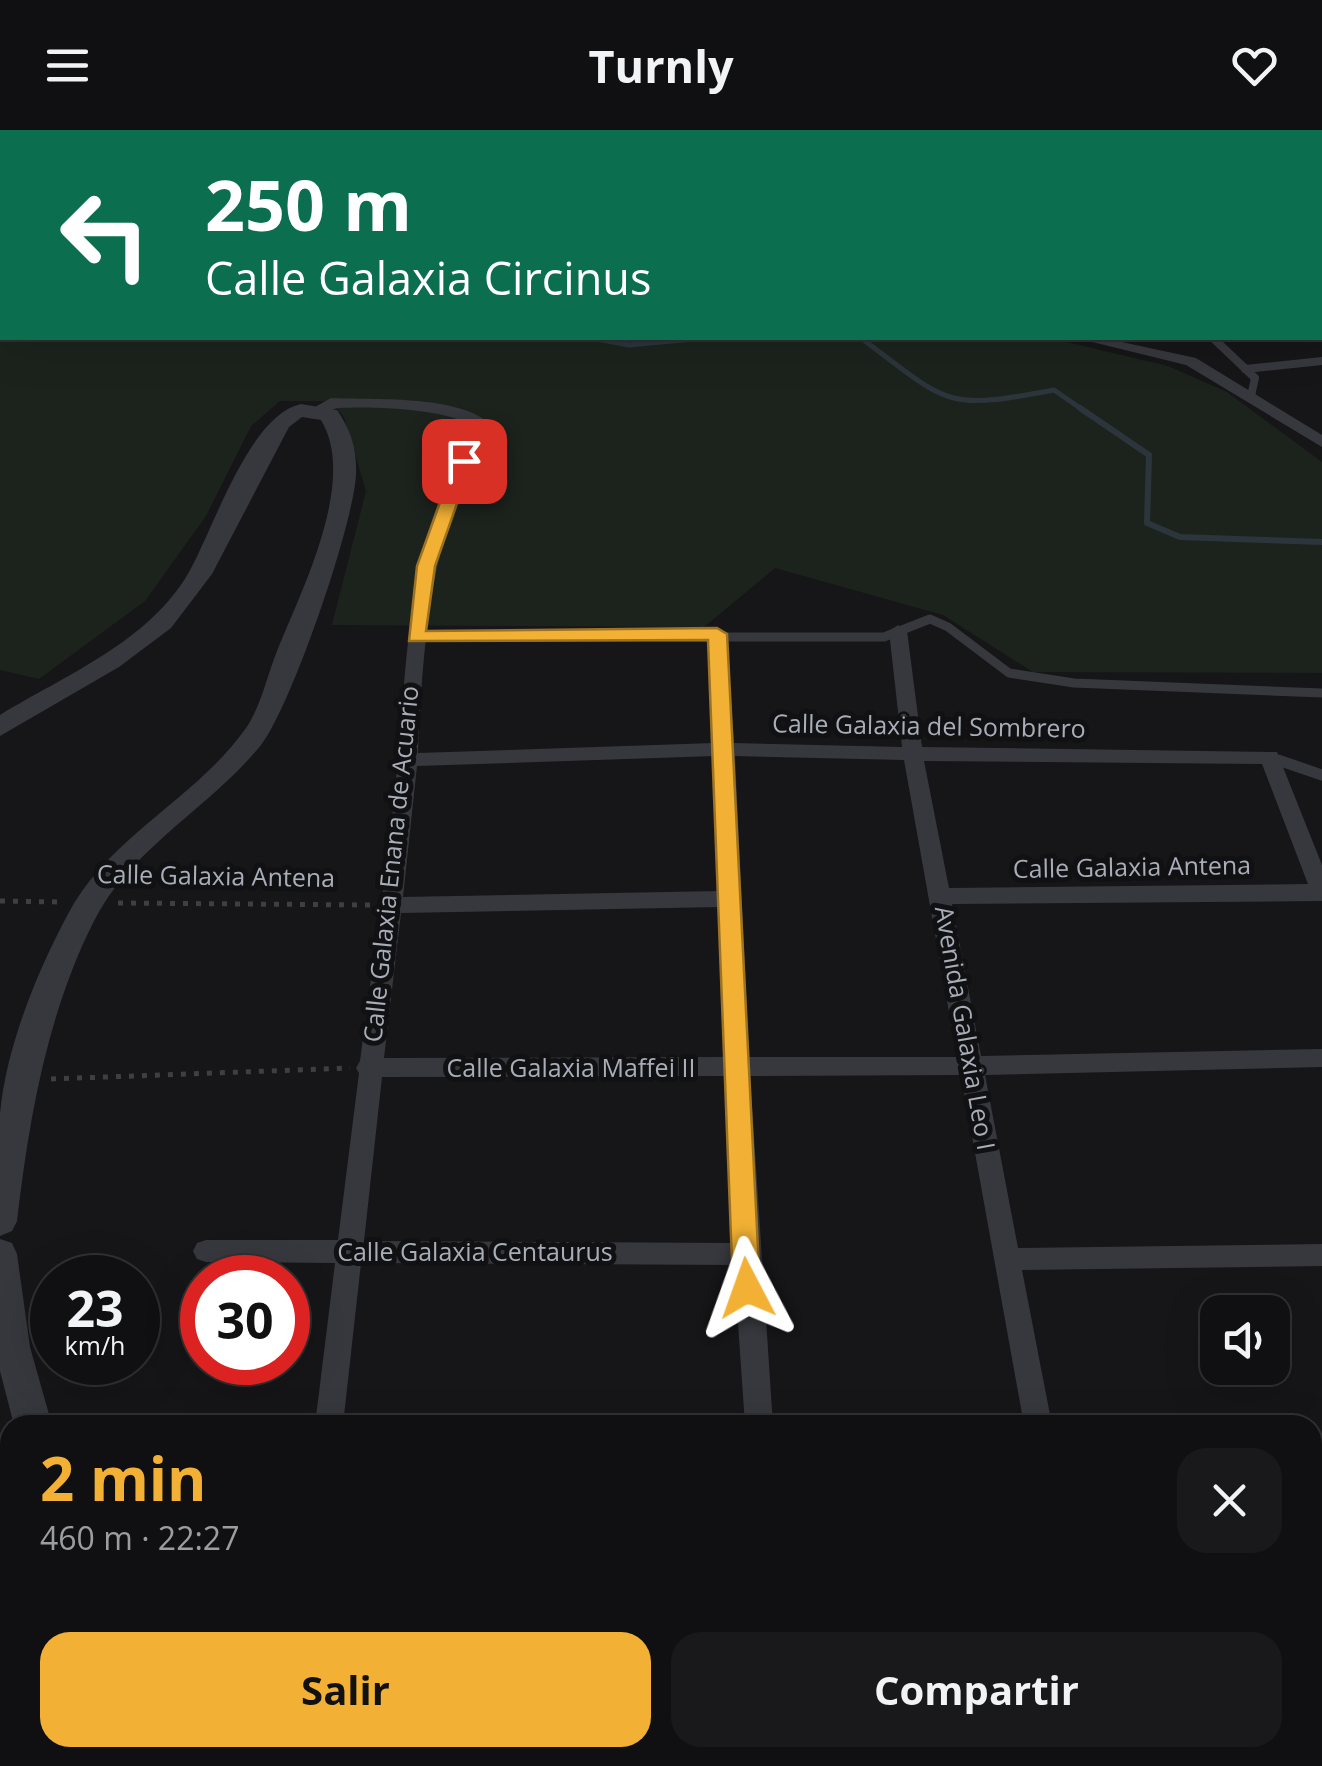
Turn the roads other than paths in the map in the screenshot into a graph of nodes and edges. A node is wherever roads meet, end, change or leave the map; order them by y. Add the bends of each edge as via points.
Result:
1 (1093, 340) edge
2 (1215, 340) edge
3 (1322, 361) edge
4 (1246, 369) junction
5 (1252, 396) junction
6 (316, 411) junction
7 (1322, 442) edge
8 (898, 631) junction
9 (717, 634) junction
10 (416, 636) junction
11 (1322, 693) edge
12 (0, 727) edge
13 (726, 749) junction
14 (913, 754) junction
15 (1270, 757) junction
16 (408, 760) junction
17 (1322, 776) edge
18 (1322, 893) edge
19 (942, 896) junction
20 (731, 898) junction
21 (390, 905) junction
22 (1322, 1058) edge
23 (970, 1066) junction
24 (368, 1068) junction
25 (736, 1068) junction
26 (0, 1222) edge
27 (206, 1251) dead end
28 (348, 1252) junction
29 (0, 1254) edge
30 (744, 1254) junction
31 (1322, 1255) edge
32 (1009, 1258) junction
33 (30, 1415) edge
34 (329, 1415) edge
35 (758, 1415) edge
36 (1036, 1415) edge

1 - 5 street via 1191,361
2 - 4 lane
3 - 4 lane
4 - 5 lane via 1255,378
5 - 7 street
6 - 10 street, Calle Galaxia Enana de Acuario via 331,404 376,405 480,422 426,566
6 - 12 street via 297,411 284,420 199,576 167,616
6 - 26 street via 336,422 343,494 268,714 236,757 127,853 62,955 25,1080
8 - 9 lane via 884,637
8 - 11 lane via 930,619 1009,673 1074,683
8 - 14 street, Avenida Galaxia Leo I
9 - 10 lane
9 - 13 street
10 - 16 street, Calle Galaxia Enana de Acuario
13 - 14 street, Calle Galaxia del Sombrero
13 - 16 street, Calle Galaxia del Sombrero
13 - 20 street
14 - 15 street, Calle Galaxia del Sombrero
14 - 19 street, Avenida Galaxia Leo I
15 - 17 lane
15 - 18 street
16 - 21 street, Calle Galaxia Enana de Acuario
18 - 19 street, Calle Galaxia Antena
19 - 23 street, Avenida Galaxia Leo I
20 - 21 street
20 - 25 street
21 - 24 street, Calle Galaxia Enana de Acuario
22 - 23 street, Calle Galaxia Maffei II
23 - 25 street, Calle Galaxia Maffei II
23 - 32 street, Avenida Galaxia Leo I
24 - 25 street, Calle Galaxia Maffei II
24 - 28 street, Calle Galaxia Enana de Acuario
25 - 30 street
27 - 28 street, Calle Galaxia Centaurus
28 - 30 street, Calle Galaxia Centaurus
28 - 34 street, Calle Galaxia Enana de Acuario
29 - 33 street via 12,1347
30 - 35 street
31 - 32 street
32 - 36 street, Avenida Galaxia Leo I

